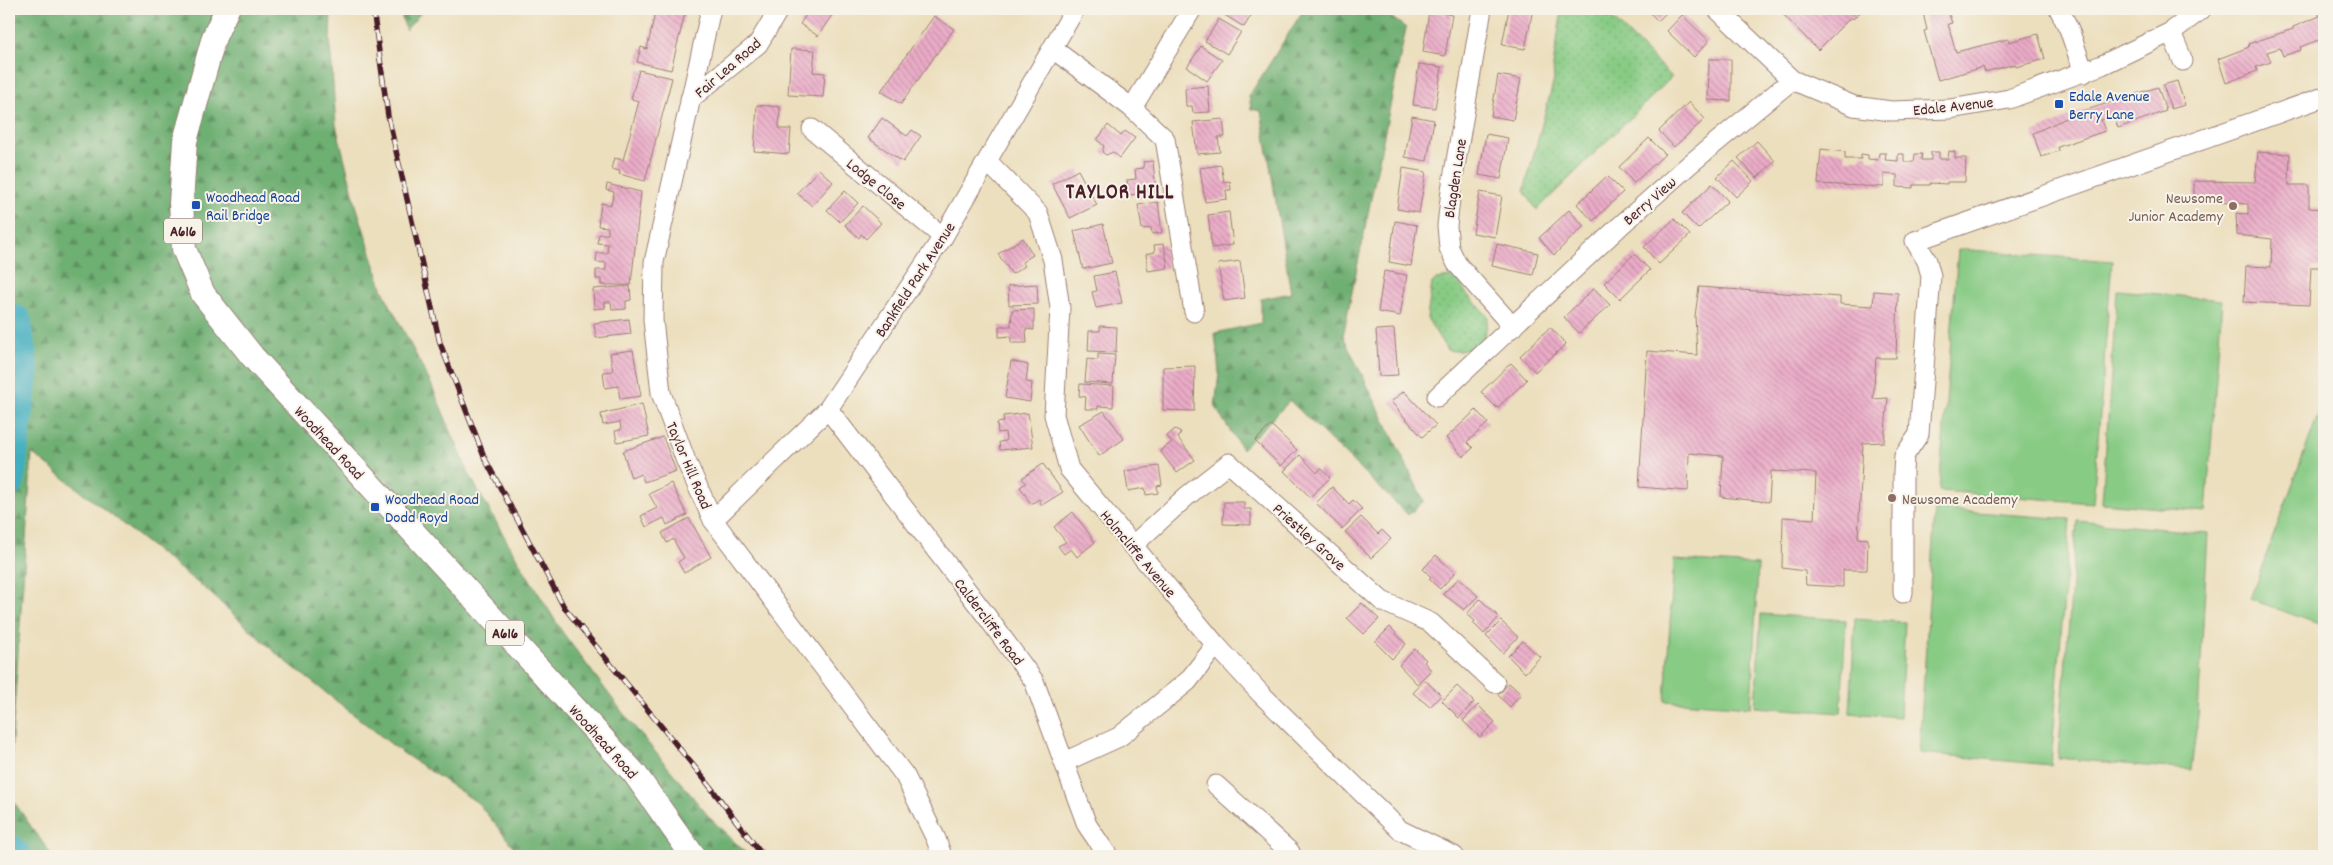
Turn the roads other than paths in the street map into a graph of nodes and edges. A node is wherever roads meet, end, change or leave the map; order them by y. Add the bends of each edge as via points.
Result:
1 (227, 9) edge
2 (711, 9) edge
3 (779, 9) edge
4 (1075, 9) edge
5 (1192, 9) edge
6 (1482, 9) edge
7 (1717, 9) edge
8 (2060, 9) edge
9 (2202, 9) edge
10 (2171, 32) junction
11 (1052, 49) junction
12 (2183, 61) dead end
13 (2084, 73) junction
14 (1792, 80) junction
15 (2324, 97) edge
16 (690, 99) junction
17 (1132, 108) junction
18 (812, 129) dead end
19 (988, 162) junction
20 (943, 237) junction
21 (1194, 312) dead end
22 (1513, 327) junction
23 (1437, 396) dead end
24 (828, 410) junction
25 (713, 520) junction
26 (1132, 546) junction
27 (1903, 594) dead end
28 (1216, 645) junction
29 (1495, 683) dead end
30 (1064, 762) junction
31 (1216, 785) dead end
32 (1290, 855) edge
33 (693, 856) edge
34 (942, 856) edge
35 (1108, 856) edge
36 (1454, 856) edge

1 - 33 main road, Woodhead Road / A616 via 214,37 185,141 181,202 184,249 203,294 252,356 635,774
2 - 16 street, Taylor Hill Road
3 - 16 street, Fair Lea Road via 758,44
4 - 11 street, Bankfield Park Avenue
5 - 17 street
6 - 22 street, Blagden Lane via 1451,190 1447,226 1449,248 1457,264
7 - 14 street, Edale Avenue
8 - 13 street
9 - 10 street, Edale Avenue
10 - 12 street
10 - 13 street, Edale Avenue
11 - 17 street
11 - 19 street, Bankfield Park Avenue
13 - 14 street, Edale Avenue via 2009,99 1950,109 1892,110 1854,106
14 - 22 street, Berry View via 1690,164
15 - 27 street via 1916,241 1931,276 1919,434 1904,456
16 - 25 street, Taylor Hill Road via 654,262 652,320 662,393 686,461
17 - 21 street via 1160,132 1168,148
18 - 20 street, Lodge Close
19 - 20 street, Bankfield Park Avenue
19 - 26 street, Holmcliffe Avenue via 1038,213 1053,260 1060,308 1054,415 1069,469
20 - 24 street, Bankfield Park Avenue
22 - 23 street, Berry View
24 - 25 street, Bankfield Park Avenue
24 - 30 street, Caldercliffe Road via 1034,681
25 - 34 street, Taylor Hill Road via 906,776
26 - 28 street, Holmcliffe Avenue
26 - 29 street, Priestley Grove via 1229,463 1382,601 1431,623
28 - 30 street via 1188,681 1119,737
28 - 36 street, Holmcliffe Avenue via 1261,694 1400,830
30 - 35 street, Caldercliffe Road via 1086,825
31 - 32 street

